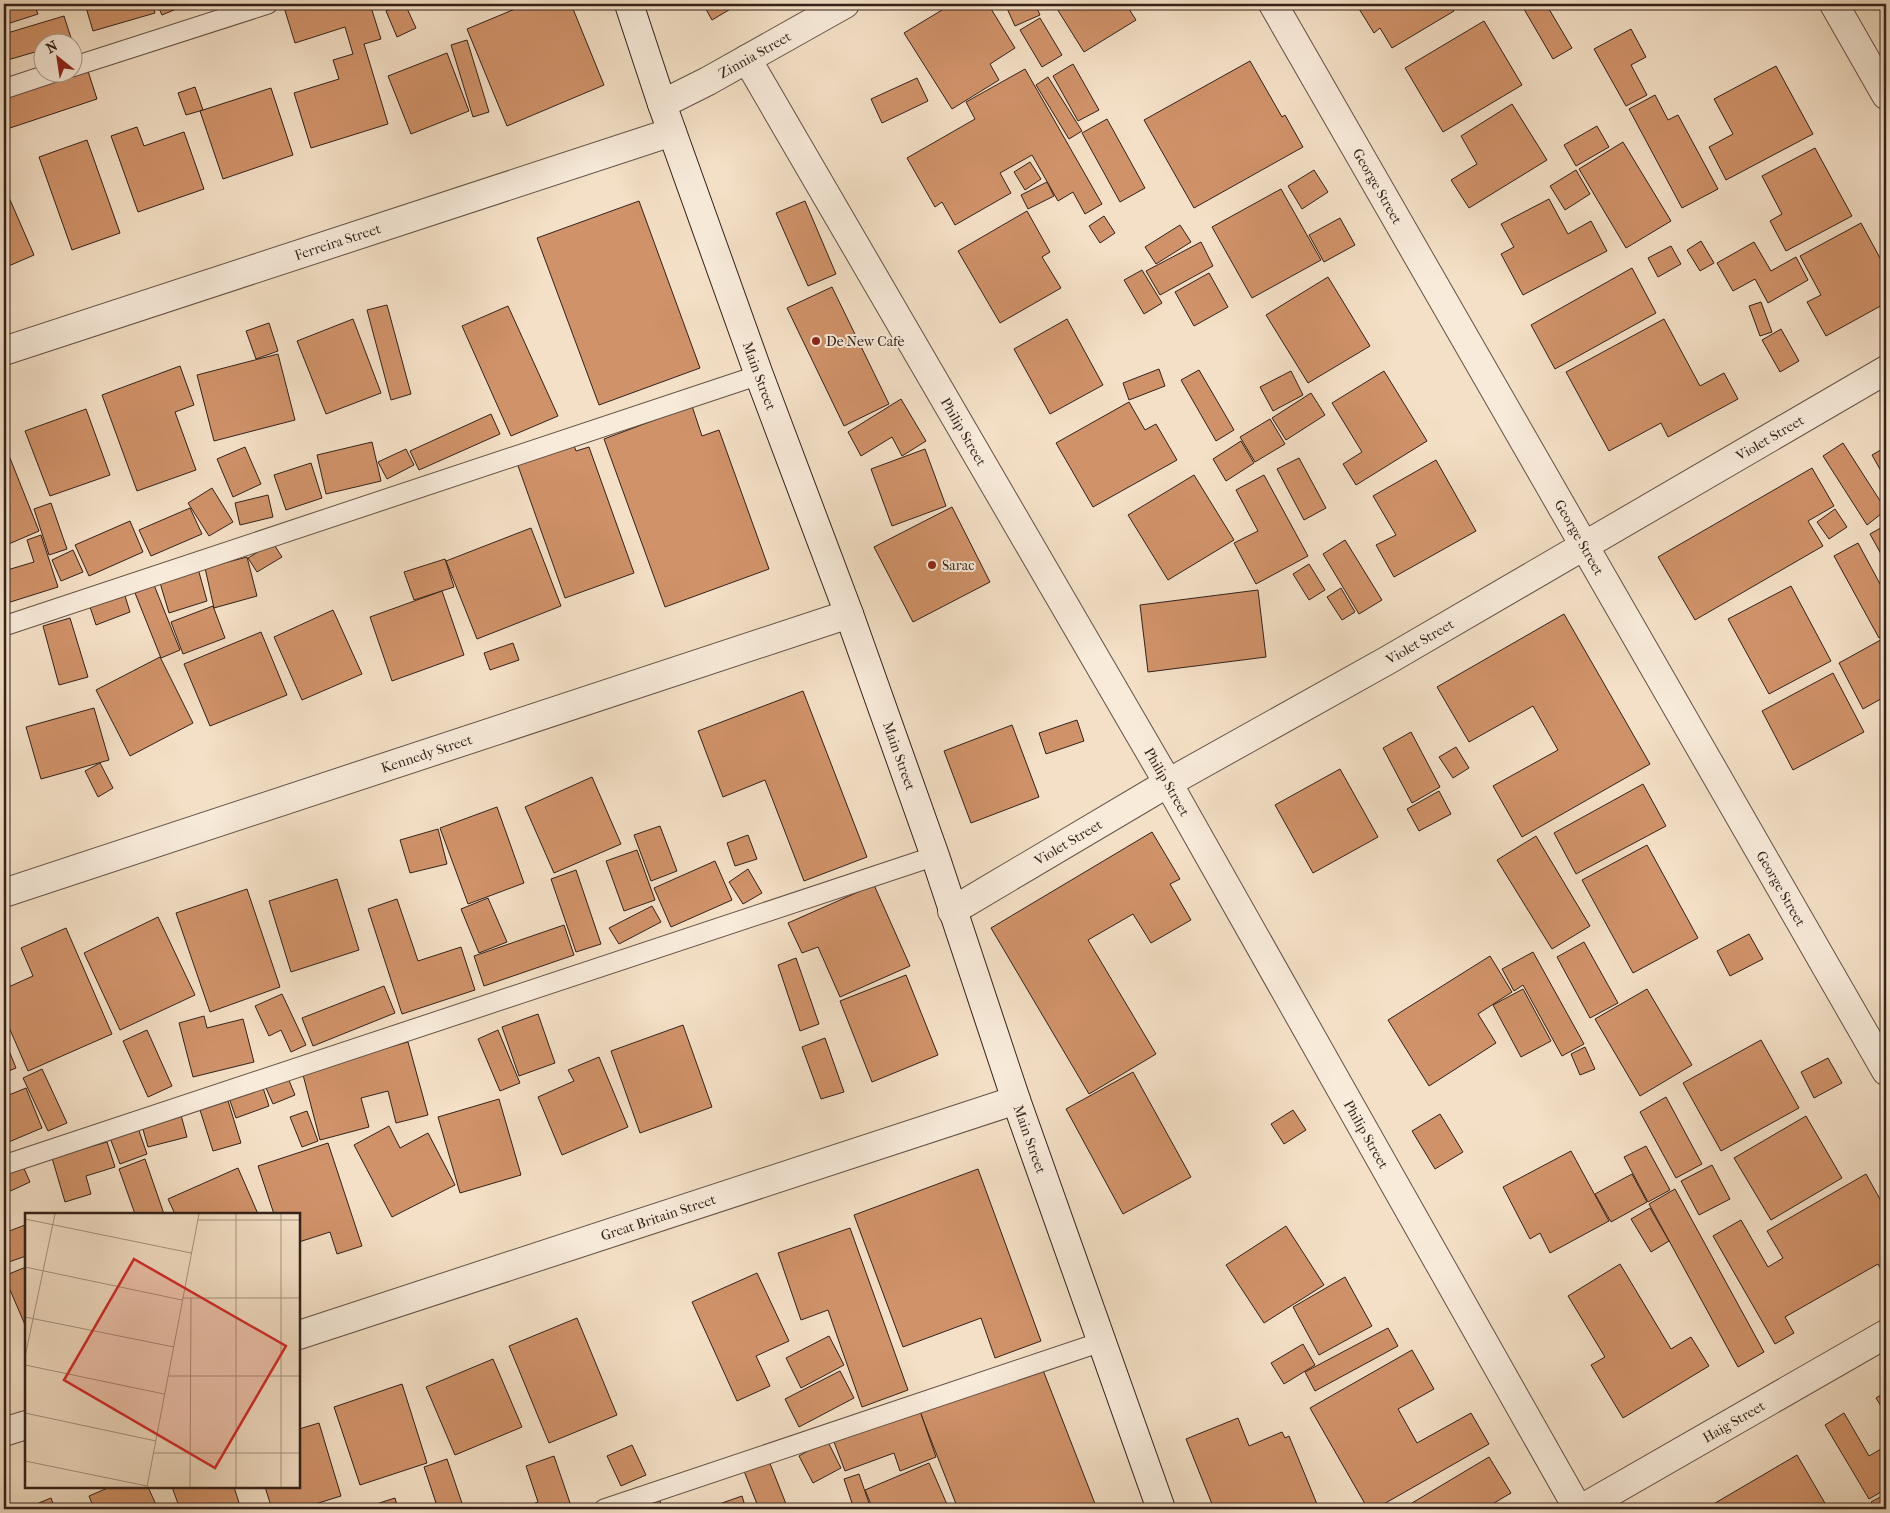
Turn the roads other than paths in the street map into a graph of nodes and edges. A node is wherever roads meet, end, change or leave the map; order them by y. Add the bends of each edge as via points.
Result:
1 (268, 4) edge
2 (629, 4) edge
3 (845, 4) edge
4 (1273, 4) edge
5 (1834, 4) edge
6 (747, 60) junction
7 (82, 64) edge
8 (32, 80) edge
9 (4, 89) edge
10 (1886, 95) edge
11 (662, 104) junction
12 (672, 132) junction
13 (4, 351) edge
14 (1886, 370) edge
15 (759, 375) junction
16 (1583, 546) junction
17 (849, 614) junction
18 (4, 626) edge
19 (1168, 783) junction
20 (935, 856) junction
21 (4, 893) edge
22 (952, 911) junction
23 (1886, 1071) edge
24 (1016, 1100) junction
25 (4, 1165) edge
26 (1886, 1334) edge
27 (300, 1335) edge
28 (1101, 1342) junction
29 (25, 1425) edge
30 (4, 1432) edge
31 (604, 1509) edge
32 (1161, 1509) edge
33 (1580, 1509) edge

1 - 7 lane
2 - 11 street, Main Street
3 - 6 street, Zinnia Street
4 - 16 street, George Street
5 - 10 street
6 - 11 street, Zinnia Street
6 - 19 street, Philip Street
8 - 9 lane
11 - 12 street, Main Street
12 - 13 street, Ferreira Street
12 - 15 street, Main Street
14 - 16 street, Violet Street
15 - 17 street, Main Street
15 - 18 lane
16 - 19 street, Violet Street
16 - 23 street, George Street
17 - 20 street, Main Street
17 - 21 street, Kennedy Street
19 - 22 street, Violet Street
19 - 33 street, Philip Street
20 - 22 street, Main Street
20 - 25 lane
22 - 24 street, Main Street
24 - 27 street, Great Britain Street
24 - 28 street, Main Street
26 - 33 street, Haig Street
28 - 31 lane
28 - 32 street, Main Street
29 - 30 street

